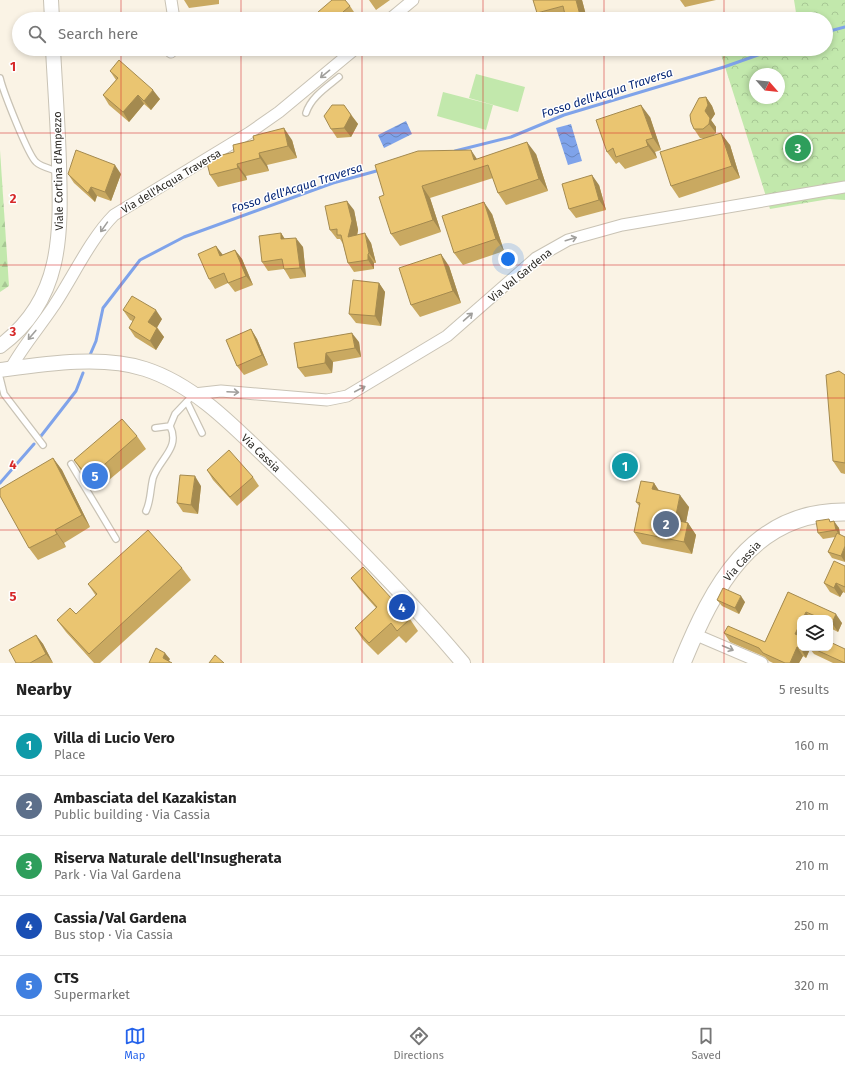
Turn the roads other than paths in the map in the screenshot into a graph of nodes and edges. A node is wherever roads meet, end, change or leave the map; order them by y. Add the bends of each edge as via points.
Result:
1 (51, 0) edge
2 (171, 0) edge
3 (413, 0) edge
4 (52, 12) edge
5 (173, 12) edge
6 (398, 12) edge
7 (53, 56) edge
8 (346, 56) edge
9 (0, 78) edge
10 (339, 78) dead end
11 (310, 86) junction
12 (318, 95) junction
13 (306, 113) dead end
14 (59, 172) junction
15 (845, 188) edge
16 (0, 346) edge
17 (6, 369) edge
18 (0, 378) edge
19 (190, 398) junction
20 (170, 426) junction
21 (155, 428) dead end
22 (202, 433) dead end
23 (43, 445) dead end
24 (71, 464) dead end
25 (146, 511) dead end
26 (845, 512) edge
27 (116, 539) dead end
28 (694, 634) junction
29 (463, 663) edge
30 (682, 663) edge
31 (762, 663) edge

1 - 4 street
2 - 5 street
3 - 6 street
7 - 14 street, Viale Cortina d'Ampezzo
8 -> 11 street, Via dell'Acqua Traversa
9 - 14 lane via 32,157 41,165
10 - 12 lane
11 - 12 lane
11 -> 17 street, Via dell'Acqua Traversa via 249,133 114,215 53,308
12 - 13 lane
14 - 16 street, Viale Cortina d'Ampezzo via 59,236 51,278 42,299 26,322
19 -> 15 street, Via Val Gardena via 221,391 327,400 347,396 447,336 536,258 568,240 622,225
17 - 19 street, Via Cassia via 88,362 123,364 152,371 175,382
18 - 23 lane via 4,394
19 - 20 lane via 175,414
19 - 22 lane
19 - 29 street, Via Cassia via 237,430 322,512
20 - 21 lane
20 - 25 lane via 174,437 172,445 153,478 150,504
24 - 27 lane
26 - 28 main road, Via Cassia via 826,512 802,517 783,524 763,537 724,580 706,608
28 - 30 main road, Via Cassia
28 -> 31 street

